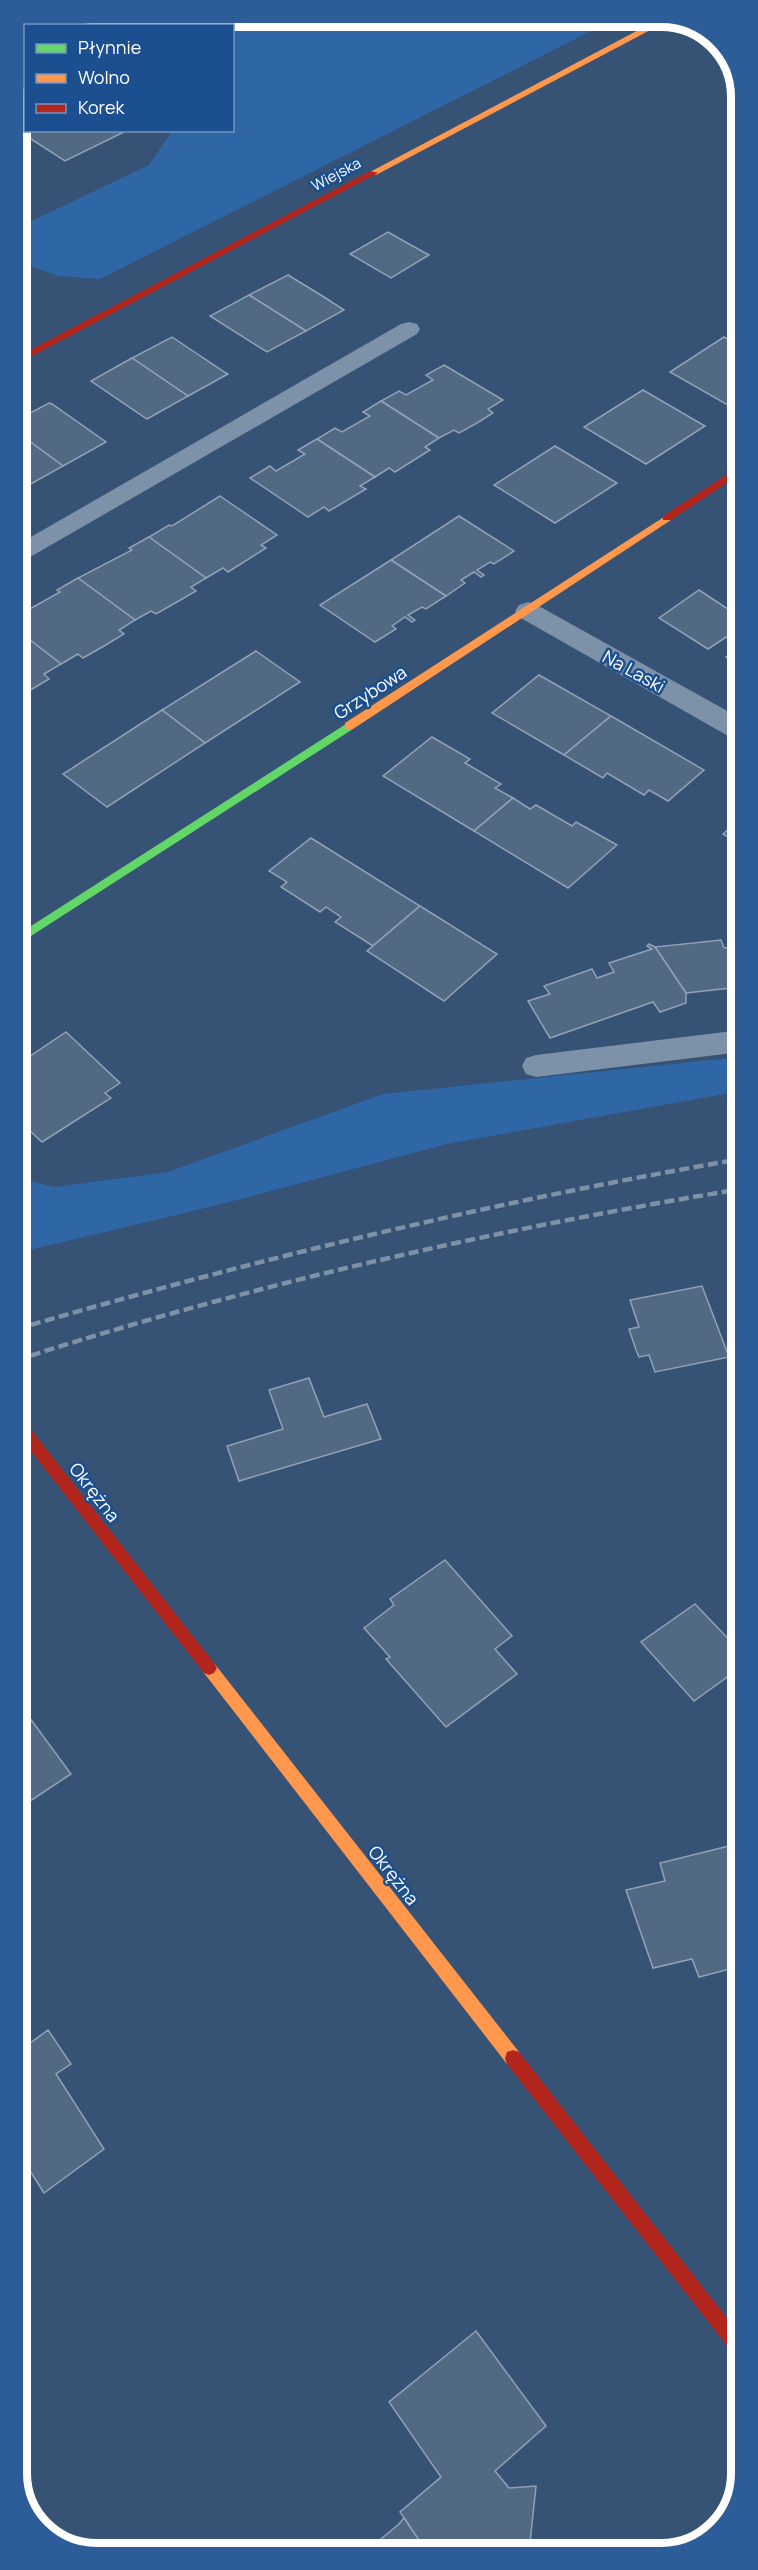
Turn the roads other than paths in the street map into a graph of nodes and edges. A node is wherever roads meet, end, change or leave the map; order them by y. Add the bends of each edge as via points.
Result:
1 (651, 27) edge
2 (409, 329) dead end
3 (27, 356) edge
4 (731, 475) edge
5 (27, 549) edge
6 (528, 611) junction
7 (731, 725) edge
8 (27, 935) edge
9 (731, 1042) edge
10 (536, 1066) dead end
11 (27, 1435) edge
12 (731, 2337) edge

1 - 3 street, Wiejska
2 - 5 lane
4 - 6 street, Grzybowa
6 - 7 street, Na Laski
6 - 8 street, Grzybowa
9 - 10 lane
11 - 12 street, Okrężna

